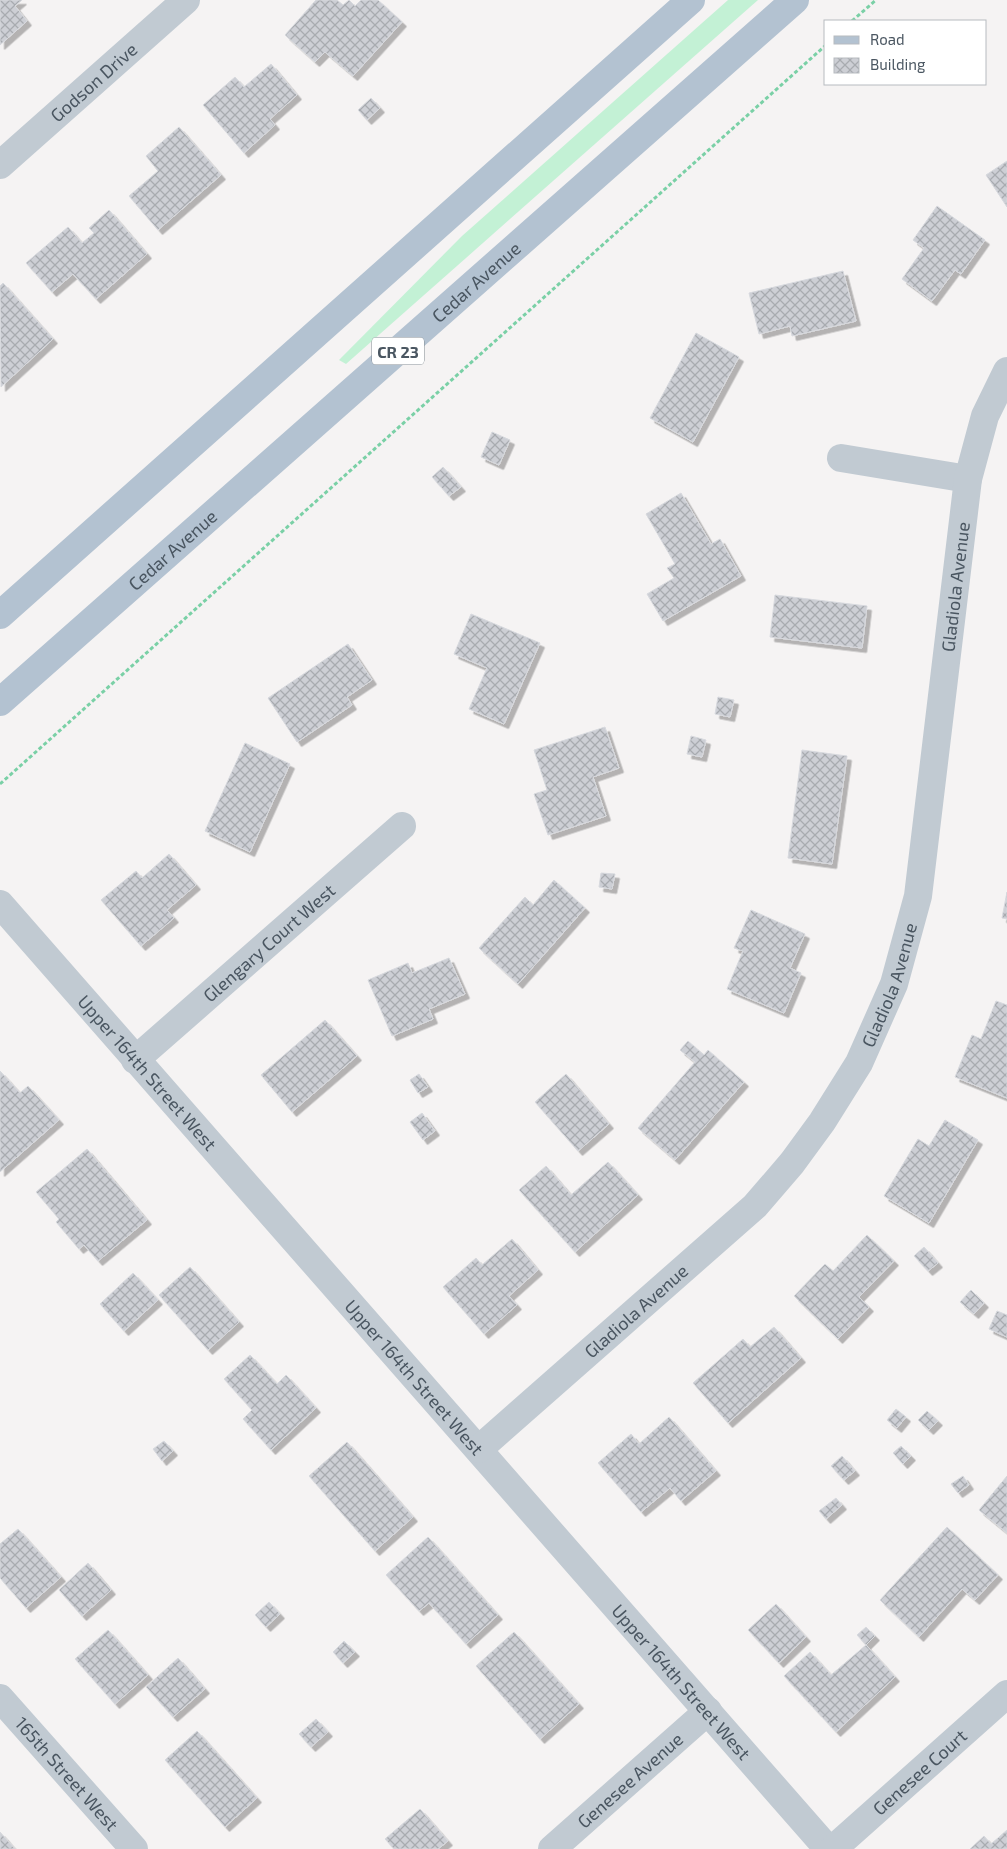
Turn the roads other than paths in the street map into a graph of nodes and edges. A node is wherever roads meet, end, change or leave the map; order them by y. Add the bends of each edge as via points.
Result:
1 (186, 0) edge
2 (691, 0) edge
3 (795, 0) edge
4 (0, 165) edge
5 (1007, 371) edge
6 (841, 458) dead end
7 (968, 479) junction
8 (0, 615) edge
9 (0, 702) edge
10 (402, 826) dead end
11 (0, 904) edge
12 (135, 1060) junction
13 (478, 1449) junction
14 (1007, 1694) edge
15 (0, 1698) edge
16 (708, 1711) junction
17 (134, 1849) edge
18 (552, 1849) edge
19 (828, 1849) edge
20 (833, 1849) edge

1 - 4 street, Godson Drive
2 - 8 main road
3 - 9 main road, Cedar Avenue / CR 23
5 - 7 street, Gladiola Avenue via 985,416
6 - 7 street
7 - 13 street, Gladiola Avenue via 918,896 894,984 859,1063 822,1122 755,1206
10 - 12 street, Glengary Court West
11 - 12 street, Upper 164th Street West
12 - 13 street, Upper 164th Street West
13 - 16 street, Upper 164th Street West
14 - 20 street, Genesee Court
15 - 17 street, 165th Street West
16 - 18 street, Genesee Avenue
16 - 19 street, Upper 164th Street West

